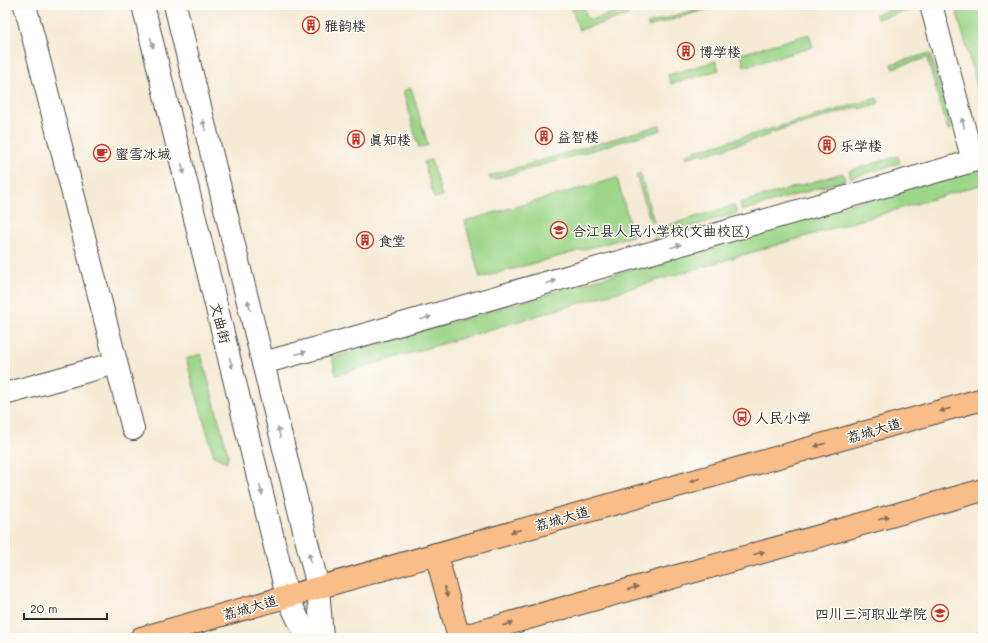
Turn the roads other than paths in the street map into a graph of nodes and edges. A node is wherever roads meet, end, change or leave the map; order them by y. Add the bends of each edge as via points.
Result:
1 (25, 5) edge
2 (143, 5) edge
3 (175, 5) edge
4 (931, 5) edge
5 (116, 363) junction
6 (263, 363) junction
7 (5, 394) edge
8 (983, 399) edge
9 (133, 429) dead end
10 (983, 490) edge
11 (436, 554) junction
12 (318, 588) junction
13 (287, 596) junction
14 (166, 635) edge
15 (141, 638) edge
16 (307, 638) edge
17 (322, 638) edge
18 (458, 638) edge

1 - 5 street
2 -> 13 street, 文曲街
6 -> 3 street
6 -> 4 street via 973,161
5 - 7 street
5 - 9 street
12 -> 6 street
8 -> 11 main road, 荔城大道
18 -> 10 main road
11 - 12 main road, 荔城大道
11 -> 18 main road
12 - 13 main road, 荔城大道
12 - 17 street
13 - 14 main road, 荔城大道
13 - 16 street, 文曲街
14 - 15 main road, 荔城大道

